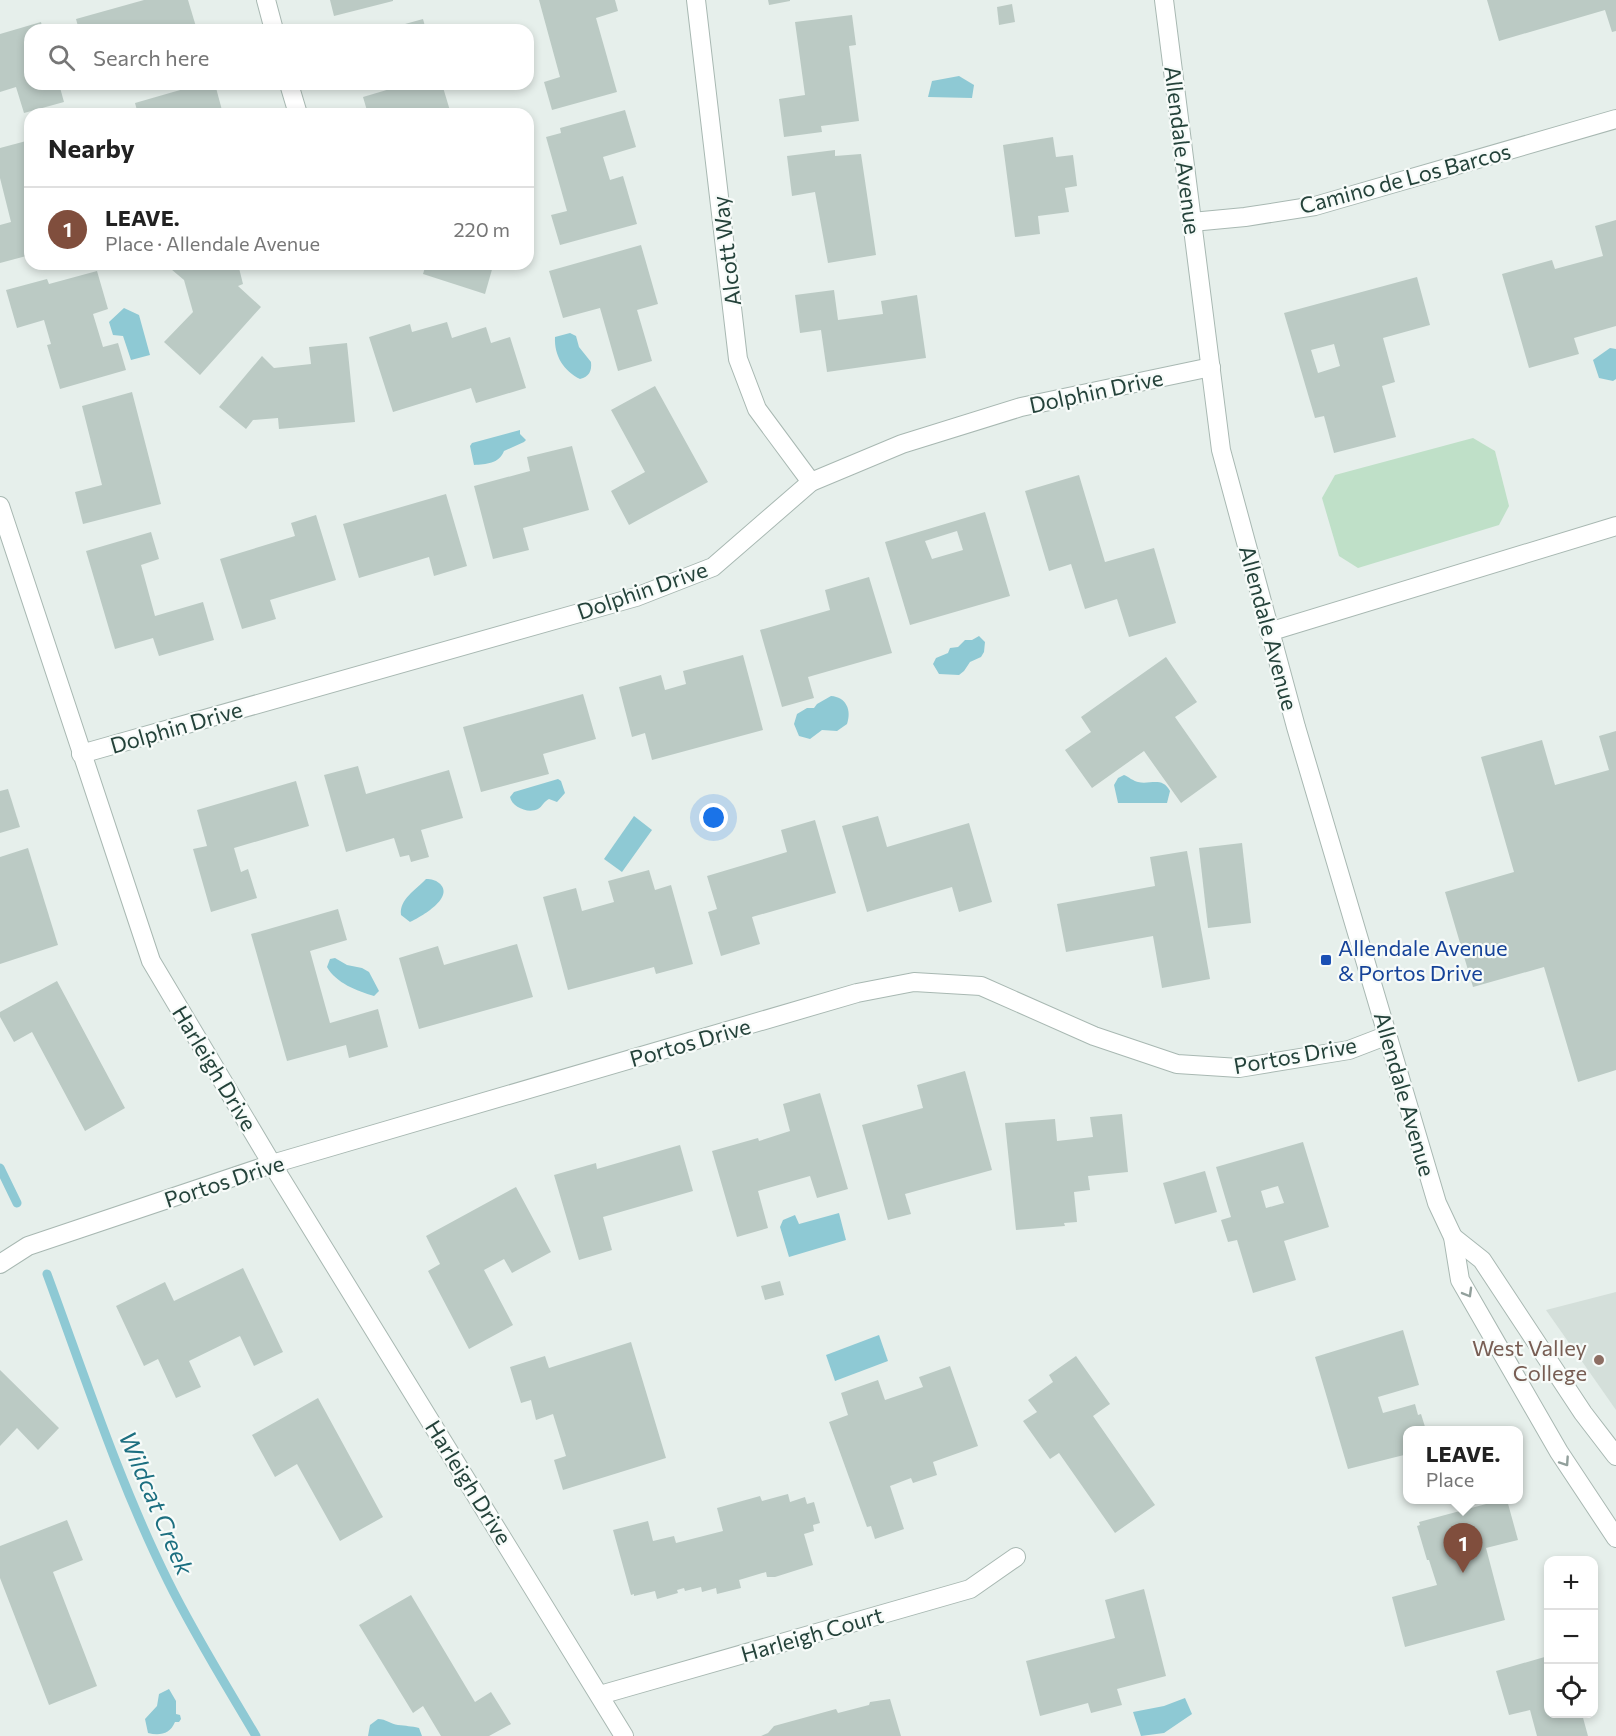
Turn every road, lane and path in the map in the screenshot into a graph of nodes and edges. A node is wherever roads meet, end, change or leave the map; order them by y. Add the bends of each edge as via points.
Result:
1 (266, 0) edge
2 (696, 0) edge
3 (1164, 0) edge
4 (272, 24) edge
5 (291, 90) edge
6 (295, 108) edge
7 (1616, 119) edge
8 (1191, 222) junction
9 (1211, 367) junction
10 (811, 482) junction
11 (0, 506) edge
12 (1616, 526) edge
13 (1269, 632) junction
14 (81, 754) junction
15 (1388, 1035) junction
16 (272, 1164) junction
17 (1453, 1237) junction
18 (0, 1264) edge
19 (1616, 1456) edge
20 (1616, 1538) edge
21 (1016, 1557) dead end
22 (600, 1695) junction
23 (624, 1736) edge

1 - 4 street
2 - 10 street, Alcott Way via 738,359 757,409
3 - 8 street, Allendale Avenue
5 - 6 street
7 - 8 street, Camino de Los Barcos via 1315,206
8 - 9 street, Allendale Avenue
9 - 10 street, Dolphin Drive via 1021,407 902,444
9 - 13 street, Allendale Avenue via 1221,450
10 - 14 street, Dolphin Drive via 713,567 636,597
11 - 14 street, Harleigh Drive
12 - 13 street
13 - 15 street, Allendale Avenue
14 - 16 street, Harleigh Drive via 152,961
15 - 16 street, Portos Drive via 1349,1050 1239,1068 1177,1064 1094,1036 981,986 914,982 857,993
15 - 17 street, Allendale Avenue via 1437,1203
16 - 18 street, Portos Drive via 28,1246
16 - 22 street, Harleigh Drive
17 - 19 street, Allendale Avenue via 1482,1260
17 -> 20 street, Allendale Avenue via 1460,1280 1559,1452
21 - 22 street, Harleigh Court via 970,1589
22 - 23 street, Harleigh Drive

